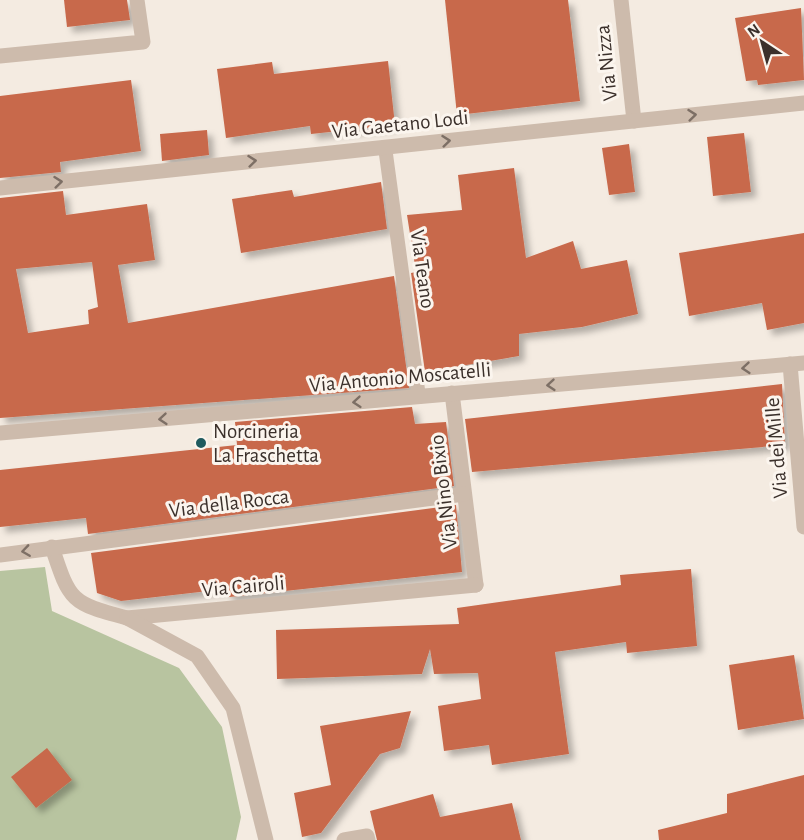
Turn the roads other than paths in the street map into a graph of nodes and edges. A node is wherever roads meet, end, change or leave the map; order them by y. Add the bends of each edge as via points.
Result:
1 (137, 0) edge
2 (621, 0) edge
3 (0, 56) edge
4 (804, 103) edge
5 (634, 121) junction
6 (385, 147) junction
7 (0, 188) edge
8 (797, 364) edge
9 (452, 393) junction
10 (419, 397) junction
11 (0, 433) edge
12 (464, 494) junction
13 (804, 527) edge
14 (52, 547) junction
15 (0, 555) edge
16 (476, 585) joint
17 (127, 618) junction
18 (266, 840) edge
19 (344, 840) edge
20 (368, 840) edge

1 - 3 street via 143,42
2 - 5 street, Via Nizza
5 -> 4 street, Via Gaetano Lodi
6 -> 5 street, Via Gaetano Lodi
7 -> 6 street, Via Gaetano Lodi
6 - 10 lane, Via Teano
8 -> 9 street, Via Antonio Moscatelli
8 - 13 street, Via dei Mille
9 - 10 street, Via Antonio Moscatelli
9 - 12 street, Via Nino Bixio
10 -> 11 street, Via Antonio Moscatelli
12 - 14 street, Via della Rocca
12 - 16 street, Via Nino Bixio
14 -> 15 street, Via della Rocca
14 - 17 street, Via Cairoli via 66,590 87,607
16 - 17 street, Via Cairoli
17 - 18 street via 197,656 233,708
19 - 20 street via 367,836

